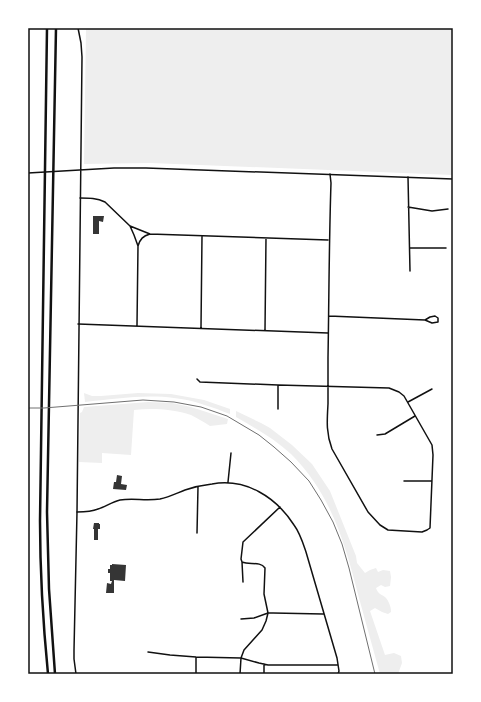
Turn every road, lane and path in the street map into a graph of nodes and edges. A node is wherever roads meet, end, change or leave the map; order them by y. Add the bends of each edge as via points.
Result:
1 (47, 28) edge
2 (56, 28) edge
3 (78, 28) edge
4 (81, 170) junction
5 (28, 173) edge
6 (330, 174) junction
7 (408, 178) junction
8 (453, 179) edge
9 (80, 198) junction
10 (408, 208) junction
11 (448, 209) dead end
12 (130, 226) junction
13 (150, 234) junction
14 (202, 236) junction
15 (266, 238) junction
16 (329, 240) junction
17 (138, 246) junction
18 (410, 248) junction
19 (446, 248) dead end
20 (410, 271) dead end
21 (329, 316) junction
22 (425, 320) junction
23 (78, 324) junction
24 (137, 326) junction
25 (201, 328) junction
26 (265, 331) junction
27 (329, 333) junction
28 (197, 379) dead end
29 (278, 385) junction
30 (328, 387) junction
31 (432, 389) dead end
32 (408, 402) junction
33 (278, 409) dead end
34 (415, 416) junction
35 (377, 435) dead end
36 (231, 453) dead end
37 (404, 481) dead end
38 (432, 481) junction
39 (228, 482) junction
40 (198, 487) junction
41 (280, 507) junction
42 (77, 512) junction
43 (197, 533) dead end
44 (242, 562) junction
45 (243, 582) dead end
46 (268, 613) junction
47 (323, 614) junction
48 (242, 619) dead end
49 (148, 652) dead end
50 (196, 657) junction
51 (241, 658) junction
52 (264, 664) junction
53 (338, 665) junction
54 (48, 674) edge
55 (55, 674) edge
56 (76, 674) edge
57 (196, 674) edge
58 (240, 674) edge
59 (264, 674) edge
60 (338, 674) edge

1 - 54 highway via 40,495
2 - 55 highway via 48,506 48,555
3 - 4 street via 82,58
4 - 5 street
4 - 6 street via 146,168
4 - 9 street
6 - 7 street
6 - 16 street
7 - 8 street
7 - 10 street
9 - 12 street via 105,202
9 - 23 street
10 - 11 street via 432,211
10 - 18 street
12 - 13 street
12 - 17 street
13 - 14 street
13 - 17 street via 142,238
14 - 15 street
14 - 25 street
15 - 16 street
15 - 26 street
16 - 21 street
17 - 24 street
18 - 19 street
18 - 20 street
21 - 22 street
21 - 27 street
22 - 22 street via 435,316 438,318 438,322 432,323
23 - 24 street
23 - 42 street
24 - 25 street
25 - 26 street
26 - 27 street
27 - 30 street
28 - 29 street via 200,382
29 - 30 street
29 - 33 street
30 - 32 street via 388,388 399,392
30 - 38 street via 327,433 332,449 368,512 380,525 388,530 422,532 430,528
31 - 32 street
32 - 34 street
34 - 35 street via 386,434
34 - 38 street via 432,445
36 - 39 street
37 - 38 street
39 - 40 street
39 - 41 street via 258,491
40 - 42 street via 158,499 120,500 93,511
40 - 43 street
41 - 44 street via 243,542
41 - 47 street via 301,538
42 - 56 street via 74,650
44 - 45 street
44 - 46 street via 260,564 265,568 264,594
46 - 47 street
46 - 48 street
46 - 51 street via 262,630 244,650
47 - 53 street
49 - 50 street
50 - 51 street
50 - 57 street
51 - 52 street
51 - 58 street
52 - 53 street
52 - 59 street
53 - 60 street

